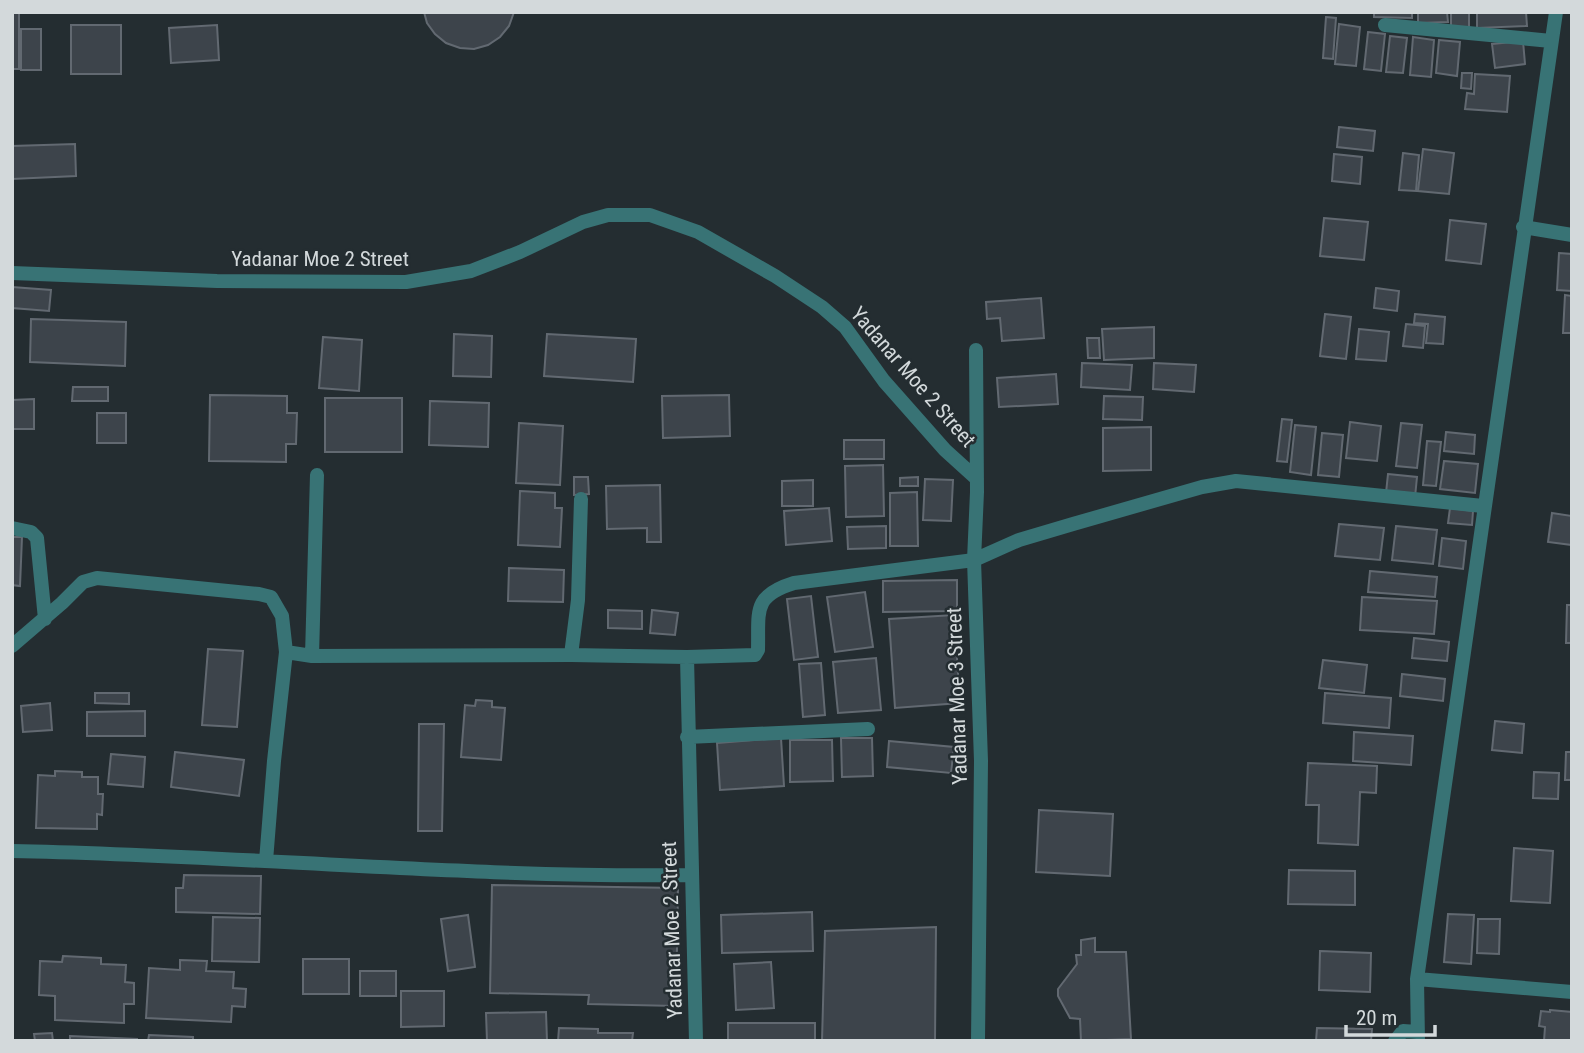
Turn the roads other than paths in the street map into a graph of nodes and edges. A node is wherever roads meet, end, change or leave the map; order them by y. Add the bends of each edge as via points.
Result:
1 (1556, 12) edge
2 (1385, 25) dead end
3 (1551, 41) junction
4 (1523, 227) junction
5 (1572, 235) edge
6 (12, 273) edge
7 (976, 350) dead end
8 (317, 475) dead end
9 (977, 480) junction
10 (582, 499) dead end
11 (1483, 506) junction
12 (12, 528) edge
13 (974, 560) junction
14 (44, 619) junction
15 (12, 646) edge
16 (286, 652) junction
17 (571, 655) junction
18 (312, 656) junction
19 (687, 657) junction
20 (868, 729) dead end
21 (687, 737) junction
22 (12, 851) edge
23 (266, 861) junction
24 (691, 875) junction
25 (1417, 979) junction
26 (1572, 992) edge
27 (1418, 1036) edge
28 (696, 1041) edge
29 (978, 1041) edge
30 (1395, 1041) edge

1 - 3 street
2 - 3 street
3 - 4 street
4 - 5 street
4 - 11 street
6 - 9 street, Yadanar Moe 2 Street via 406,282 471,271 596,218 649,215 698,232 822,307 845,327 884,381 945,450
7 - 9 street, Yadanar Moe 3 Street
8 - 18 street
9 - 13 street, Yadanar Moe 3 Street
10 - 17 street
11 - 13 street via 1236,481 1073,523
11 - 25 street
12 - 14 street via 37,538
13 - 19 street via 780,587 761,604 755,655
13 - 29 street, Yadanar Moe 3 Street via 981,761
14 - 15 street
14 - 16 street via 83,582 97,578 259,594 271,597 282,615
16 - 18 street
16 - 23 street
17 - 18 street
17 - 19 street
19 - 21 street, Yadanar Moe 2 Street
20 - 21 street
21 - 24 street, Yadanar Moe 2 Street
22 - 23 street
23 - 24 street via 585,877
24 - 28 street, Yadanar Moe 2 Street
25 - 26 street
25 - 27 street
27 - 30 street via 1403,1031

